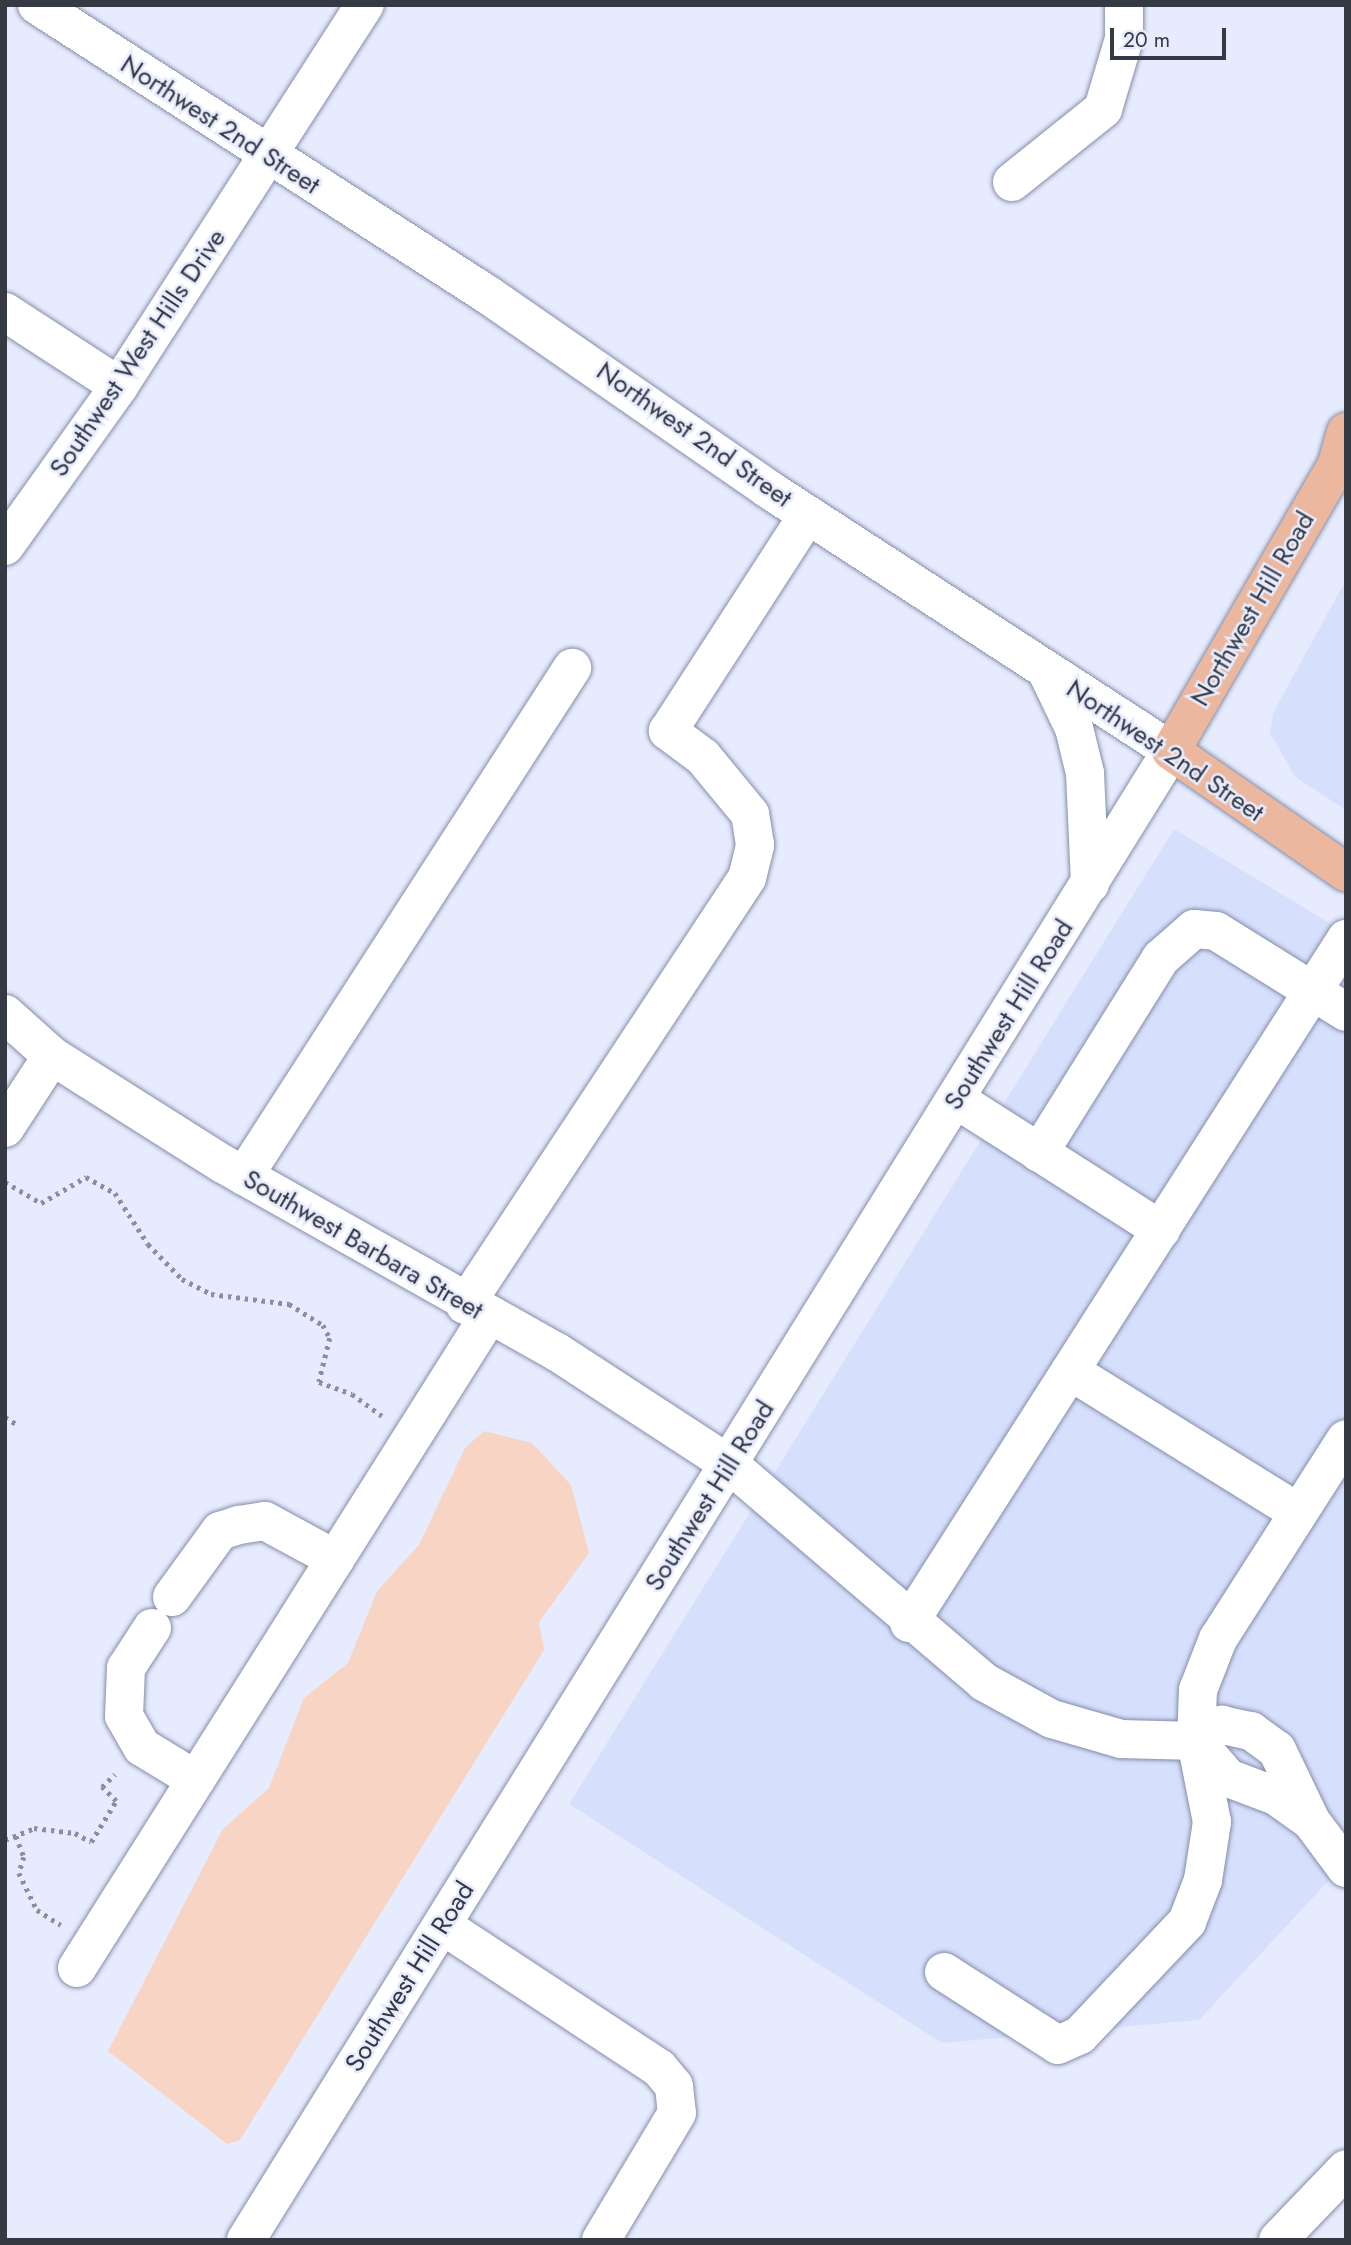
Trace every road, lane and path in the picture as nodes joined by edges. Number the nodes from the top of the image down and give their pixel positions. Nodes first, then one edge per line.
1 (37, 5) edge
2 (365, 5) edge
3 (1124, 5) edge
4 (268, 157) junction
5 (1012, 182) dead end
6 (5, 312) edge
7 (119, 386) junction
8 (1343, 452) edge
9 (808, 515) junction
10 (5, 546) edge
11 (572, 668) dead end
12 (1046, 670) junction
13 (1171, 751) junction
14 (1346, 872) edge
15 (1090, 884) junction
16 (1346, 939) edge
17 (1313, 992) junction
18 (1346, 1012) edge
19 (5, 1014) edge
20 (51, 1056) junction
21 (957, 1100) junction
22 (5, 1128) edge
23 (1039, 1153) junction
24 (244, 1176) junction
25 (5, 1182) edge
26 (1161, 1230) junction
27 (477, 1311) junction
28 (1070, 1371) junction
29 (5, 1418) edge
30 (16, 1424) dead end
31 (414, 1435) junction
32 (1346, 1438) edge
33 (729, 1464) junction
34 (1298, 1513) junction
35 (335, 1559) junction
36 (909, 1623) junction
37 (1196, 1741) junction
38 (142, 1746) junction
39 (196, 1780) junction
40 (16, 1836) junction
41 (5, 1840) edge
42 (1339, 1860) edge
43 (442, 1925) junction
44 (85, 1956) joint
45 (944, 1972) dead end
46 (1346, 2169) edge
47 (246, 2240) edge
48 (601, 2240) edge
49 (1278, 2240) edge

1 - 4 street, Northwest 2nd Street
2 - 4 street, Southwest West Hills Drive
3 - 5 street
4 - 7 street, Southwest West Hills Drive
4 - 9 street, Northwest 2nd Street
6 - 7 street
7 - 10 street, Southwest West Hills Drive
8 - 13 main road, Northwest Hill Road
9 - 12 street, Northwest 2nd Street
9 - 27 street
11 - 24 street
12 - 13 street, Northwest 2nd Street
12 - 15 street
13 - 14 main road, Northwest 2nd Street
13 - 15 street, Southwest Hill Road
15 - 21 street, Southwest Hill Road
16 - 17 street
17 - 18 street
17 - 23 street
17 - 26 street
19 - 20 street, Southwest Barbara Street
20 - 22 street
20 - 24 street, Southwest Barbara Street
21 - 23 street
21 - 33 street, Southwest Hill Road
23 - 26 street
24 - 27 street, Southwest Barbara Street
25 - 31 path
26 - 28 street
27 - 31 street
27 - 33 street, Southwest Barbara Street
28 - 34 street
28 - 36 street
29 - 30 path
31 - 35 street
32 - 34 street
33 - 36 street, Southwest Barbara Street
33 - 43 street, Southwest Hill Road
34 - 37 street
35 - 38 street
35 - 39 street
36 - 37 street, Southwest Barbara Street
37 - 42 street
37 - 45 street
38 - 39 street
38 - 40 path
39 - 44 street
40 - 41 path
40 - 44 path
43 - 47 street, Southwest Hill Road
43 - 48 street
46 - 49 street

